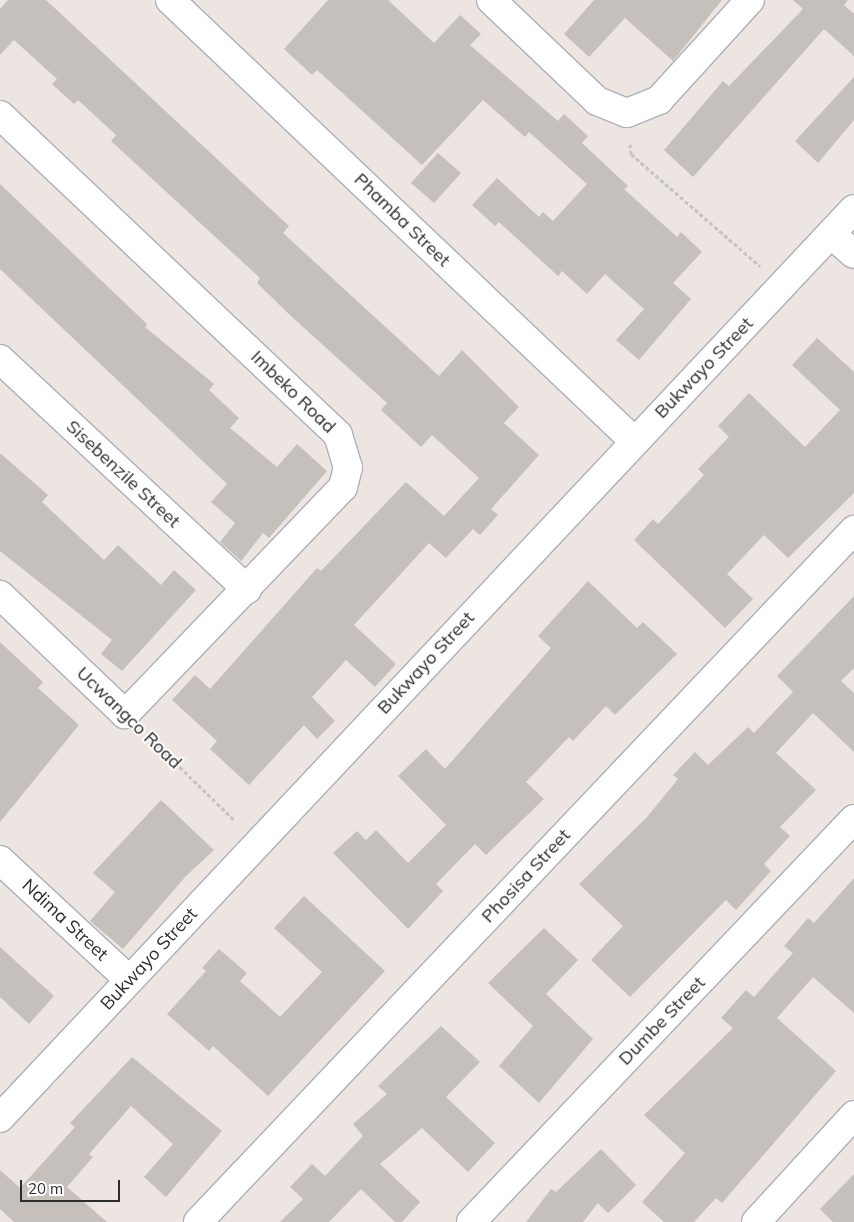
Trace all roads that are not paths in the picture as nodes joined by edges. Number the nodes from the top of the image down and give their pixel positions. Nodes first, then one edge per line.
1 (170, 0) edge
2 (491, 0) edge
3 (750, 0) edge
4 (0, 115) edge
5 (854, 209) edge
6 (831, 234) junction
7 (854, 254) edge
8 (0, 360) edge
9 (634, 440) junction
10 (854, 530) edge
11 (247, 589) junction
12 (0, 595) edge
13 (125, 714) joint
14 (854, 819) edge
15 (0, 860) edge
16 (129, 980) junction
17 (0, 1118) edge
18 (853, 1119) edge
19 (198, 1222) edge
20 (471, 1222) edge
21 (756, 1222) edge

1 - 9 street, Phamba Street
2 - 3 street
4 - 11 street, Imbeko Road
5 - 6 street, Bukwayo Street
6 - 7 street
6 - 9 street, Bukwayo Street
8 - 11 street, Sisebenzile Street
9 - 16 street, Bukwayo Street
10 - 19 street, Phosisa Street
11 - 13 street, Imbeko Road
12 - 13 street, Ucwangco Road
14 - 20 street, Dumbe Street
15 - 16 street, Ndima Street
16 - 17 street, Bukwayo Street
18 - 21 street

